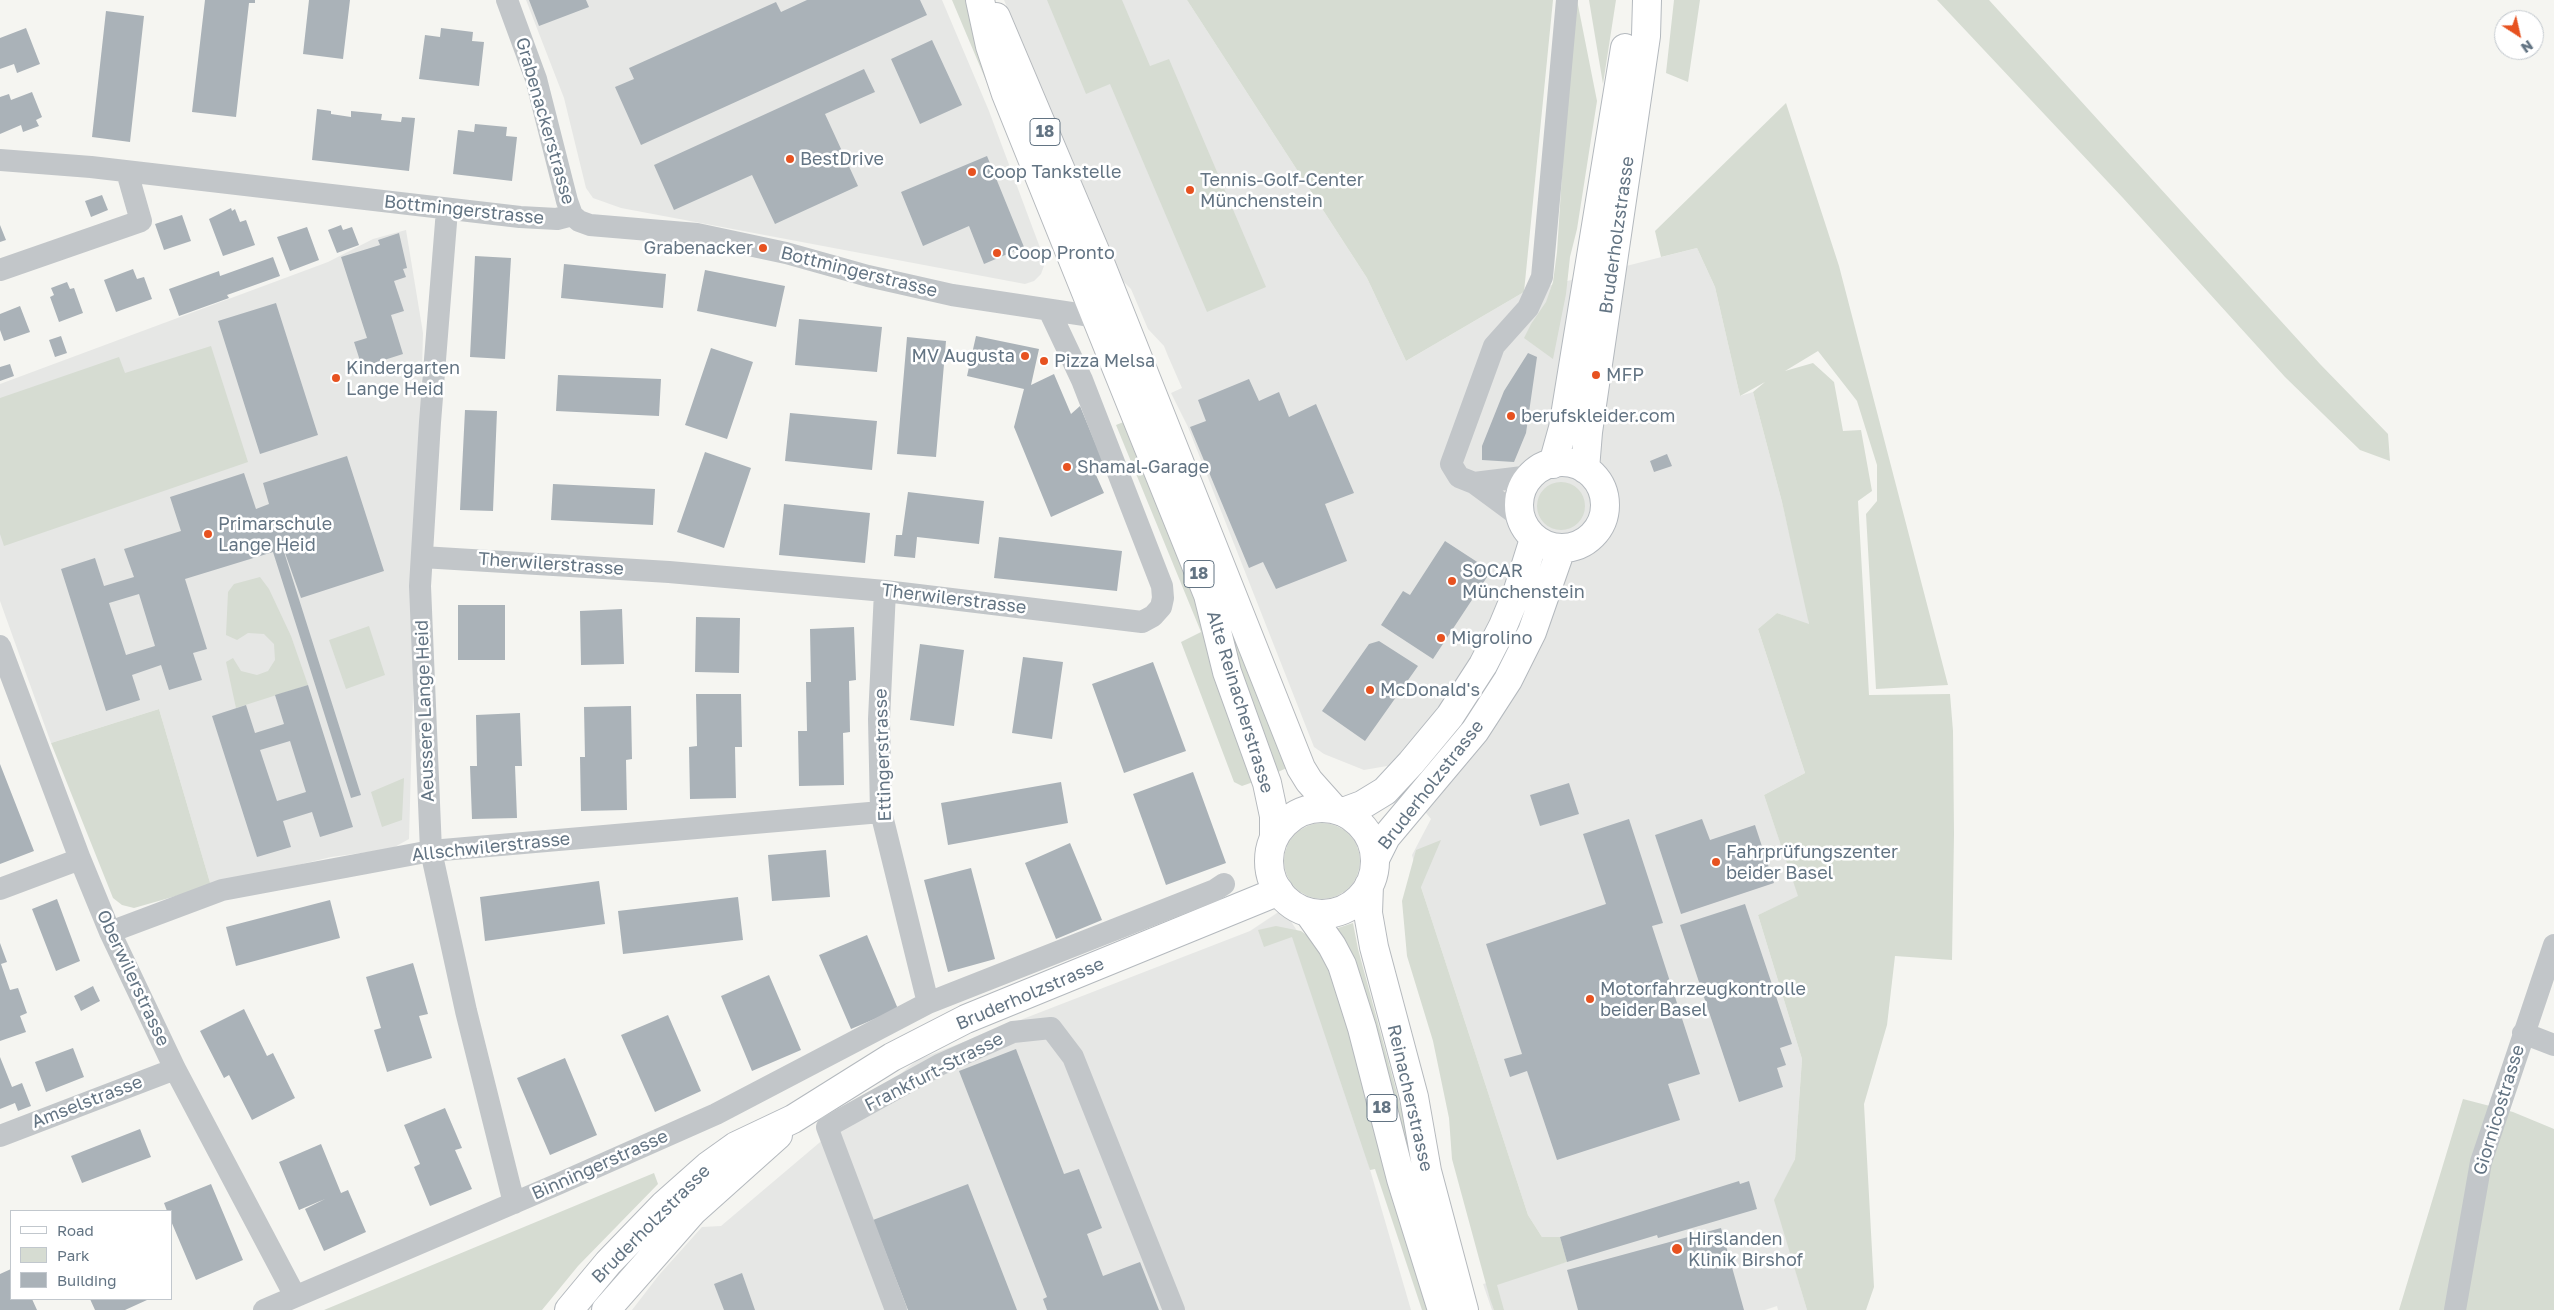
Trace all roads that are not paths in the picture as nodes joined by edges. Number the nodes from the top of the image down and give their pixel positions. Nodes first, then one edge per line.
1 (507, 0) edge
2 (980, 0) edge
3 (988, 0) edge
4 (1567, 0) edge
5 (1636, 0) edge
6 (1647, 0) edge
7 (0, 160) edge
8 (127, 172) junction
9 (447, 210) junction
10 (572, 214) junction
11 (0, 270) edge
12 (1049, 310) junction
13 (1096, 318) junction
14 (1123, 320) junction
15 (1585, 469) junction
16 (1542, 470) junction
17 (1474, 482) junction
18 (1527, 528) junction
19 (1561, 548) junction
20 (422, 557) junction
21 (885, 591) junction
22 (0, 646) edge
23 (1338, 811) junction
24 (881, 812) junction
25 (1274, 837) junction
26 (431, 851) junction
27 (80, 859) junction
28 (1372, 872) junction
29 (1224, 884) dead end
30 (0, 889) edge
31 (1279, 891) junction
32 (1308, 912) junction
33 (110, 932) junction
34 (2554, 945) edge
35 (928, 1003) junction
36 (2522, 1033) junction
37 (2554, 1045) edge
38 (175, 1069) junction
39 (793, 1119) junction
40 (0, 1136) edge
41 (514, 1202) junction
42 (295, 1296) junction
43 (264, 1310) edge
44 (569, 1310) edge
45 (606, 1310) edge
46 (896, 1310) edge
47 (1174, 1310) edge
48 (1442, 1310) edge
49 (1464, 1310) edge
50 (2456, 1310) edge

1 - 10 street, Grabenackerstrasse
2 - 13 main road, Alte Reinacherstrasse / 18
3 - 14 main road, Alte Reinacherstrasse / 18
4 - 17 street
5 - 16 main road, Bruderholzstrasse
6 - 15 main road, Bruderholzstrasse
7 - 8 street, Bottmingerstrasse
8 - 9 street, Bottmingerstrasse
8 - 11 street
9 - 10 street, Bottmingerstrasse
9 - 20 street, Aeussere Lange Heid
10 - 12 street, Bottmingerstrasse
12 - 13 street, Bottmingerstrasse
12 - 21 street, Therwilerstrasse
13 - 14 street
13 - 25 main road, Alte Reinacherstrasse / 18
14 - 23 main road, Alte Reinacherstrasse / 18
15 - 16 main road
15 - 19 main road
16 - 17 street
16 - 18 main road
17 - 18 street
18 - 19 main road
18 - 23 main road, Bruderholzstrasse
19 - 28 main road, Bruderholzstrasse
20 - 21 street, Therwilerstrasse
20 - 26 street, Aeussere Lange Heid
21 - 24 street, Ettingerstrasse
22 - 27 street, Oberwilerstrasse
23 - 25 main road
23 - 28 main road
24 - 26 street, Allschwilerstrasse
24 - 35 street, Ettingerstrasse
25 - 31 main road
26 - 33 street, Allschwilerstrasse
26 - 41 street, Aeussere Lange Heid
27 - 30 street
27 - 33 street, Oberwilerstrasse
28 - 32 main road
28 - 49 main road, Reinacherstrasse / 18
29 - 35 street, Binningerstrasse
31 - 32 main road
31 - 39 main road, Bruderholzstrasse
32 - 48 main road, Reinacherstrasse / 18
33 - 38 street, Oberwilerstrasse
34 - 36 street, Giornicostrasse
35 - 41 street, Binningerstrasse
36 - 37 street
36 - 50 street, Giornicostrasse
38 - 40 street, Amselstrasse
38 - 42 street, Oberwilerstrasse
39 - 44 main road, Bruderholzstrasse
39 - 45 main road, Bruderholzstrasse
41 - 42 street, Binningerstrasse
42 - 43 street, Binningerstrasse
46 - 47 street, Frankfurt-Strasse

